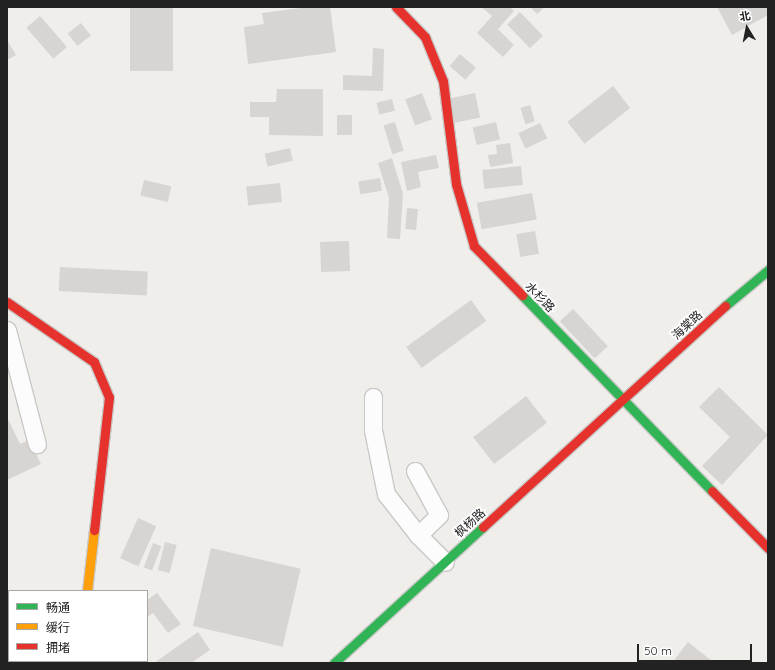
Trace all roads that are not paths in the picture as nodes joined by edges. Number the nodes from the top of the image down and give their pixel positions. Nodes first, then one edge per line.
1 (396, 7) edge
2 (768, 270) edge
3 (7, 302) edge
4 (7, 330) edge
5 (373, 397) dead end
6 (623, 400) junction
7 (37, 444) dead end
8 (415, 471) dead end
9 (418, 534) junction
10 (768, 548) edge
11 (445, 562) junction
12 (87, 590) edge
13 (334, 663) edge

1 - 6 street, 水杉路
2 - 6 street, 海棠路
3 - 12 street
4 - 7 street
5 - 9 street
6 - 10 street, 水杉路
6 - 11 street, 枫杨路
8 - 9 street
9 - 11 street
11 - 13 street, 枫杨路

